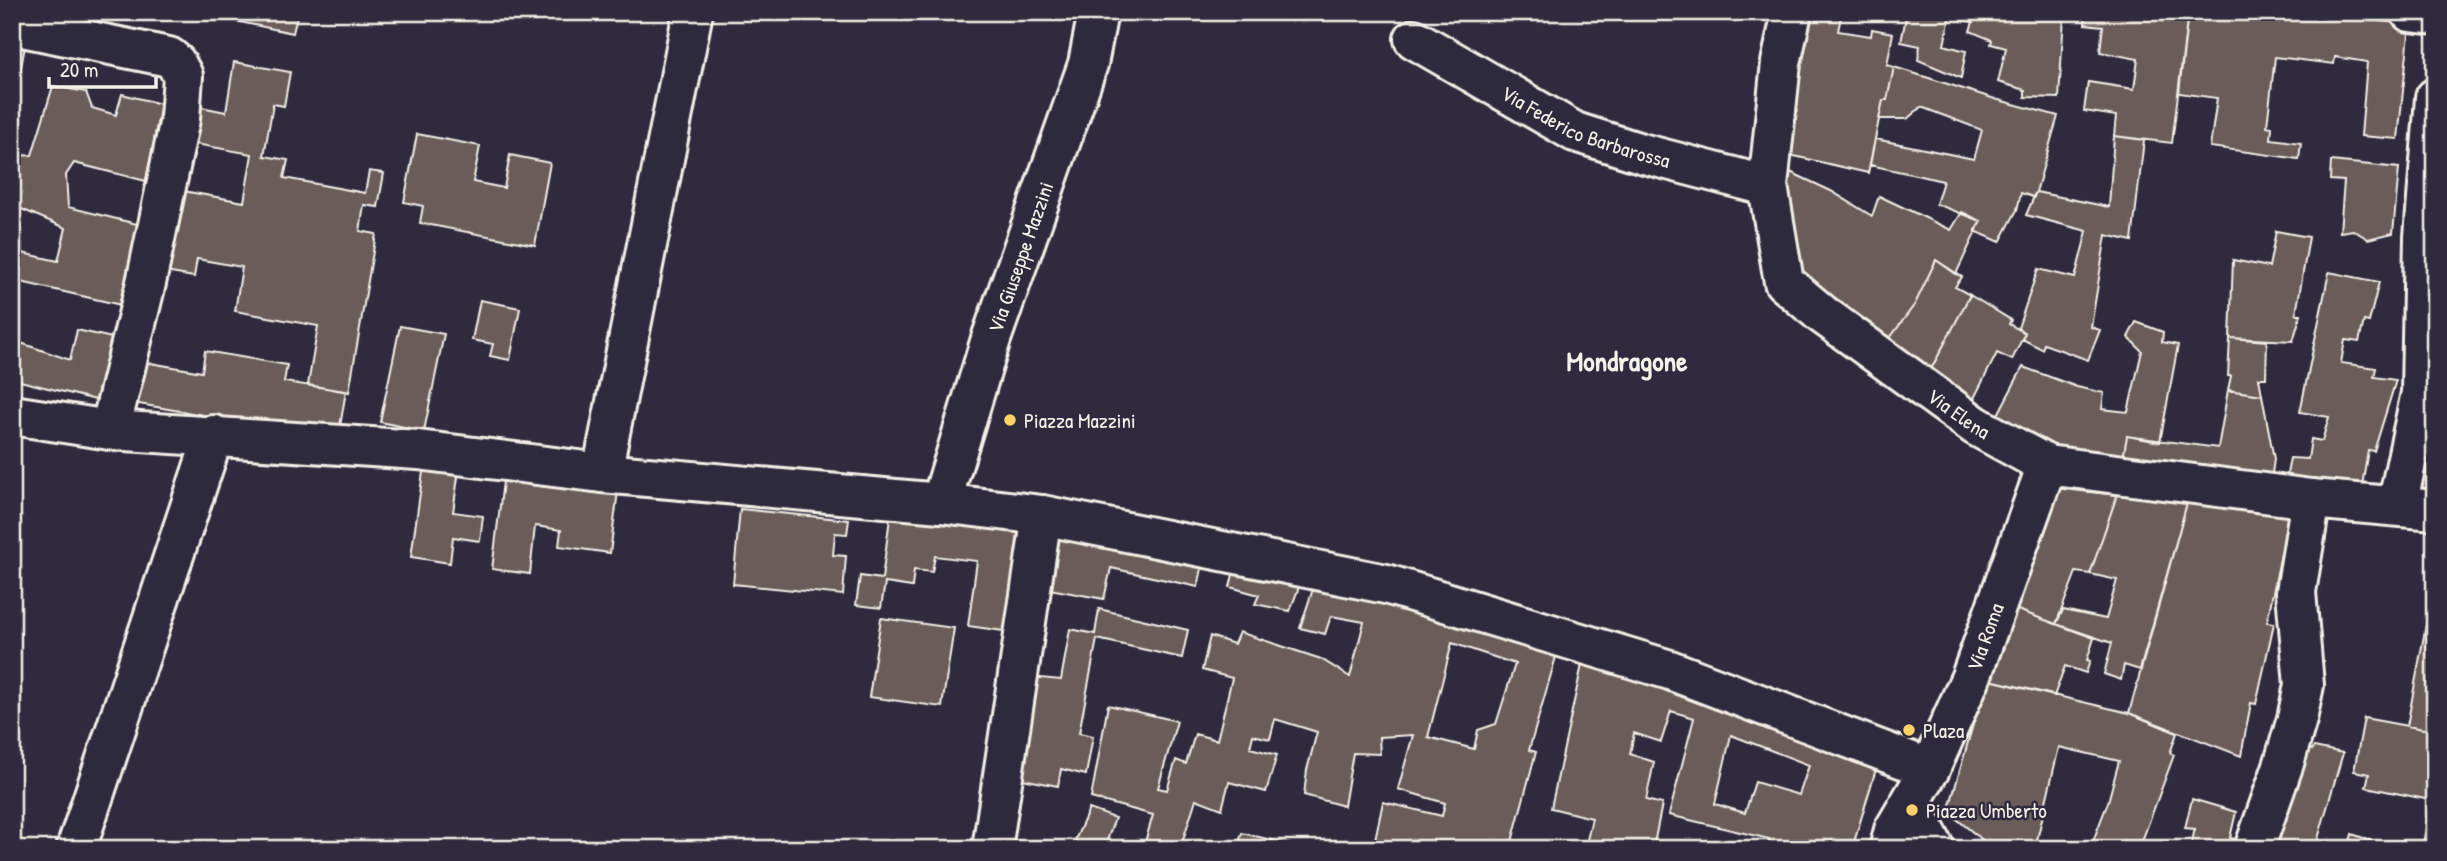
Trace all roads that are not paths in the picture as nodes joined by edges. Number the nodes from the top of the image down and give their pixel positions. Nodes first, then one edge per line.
1 (693, 12) edge
2 (1098, 12) edge
3 (1792, 12) edge
4 (2410, 12) edge
5 (2435, 15) edge
6 (12, 25) edge
7 (1414, 39) dead end
8 (2435, 98) edge
9 (1768, 186) junction
10 (12, 415) edge
11 (110, 430) junction
12 (214, 436) junction
13 (2048, 465) junction
14 (603, 473) junction
15 (2311, 499) junction
16 (941, 503) junction
17 (2397, 506) junction
18 (2435, 510) edge
19 (1042, 515) junction
20 (1930, 769) junction
21 (1911, 804) junction
22 (76, 849) edge
23 (992, 849) edge
24 (1889, 849) edge
25 (1935, 849) edge
26 (2254, 849) edge

1 - 14 street
2 - 16 street, Via Giuseppe Mazzini
3 - 9 street, Via Elena
4 - 5 street
6 - 11 street
7 - 9 street, Via Federico Barbarossa
8 - 17 street
9 - 13 street, Via Elena
10 - 11 street
11 - 12 street
12 - 14 street
12 - 22 street
13 - 15 street, Via Elena
13 - 20 street, Via Roma
14 - 16 street
15 - 17 street, Via Elena
15 - 26 street
16 - 19 street
17 - 18 street, Via Elena
19 - 20 street
19 - 23 street
20 - 21 street, Via Roma
21 - 24 street, Via Roma
21 - 25 street

